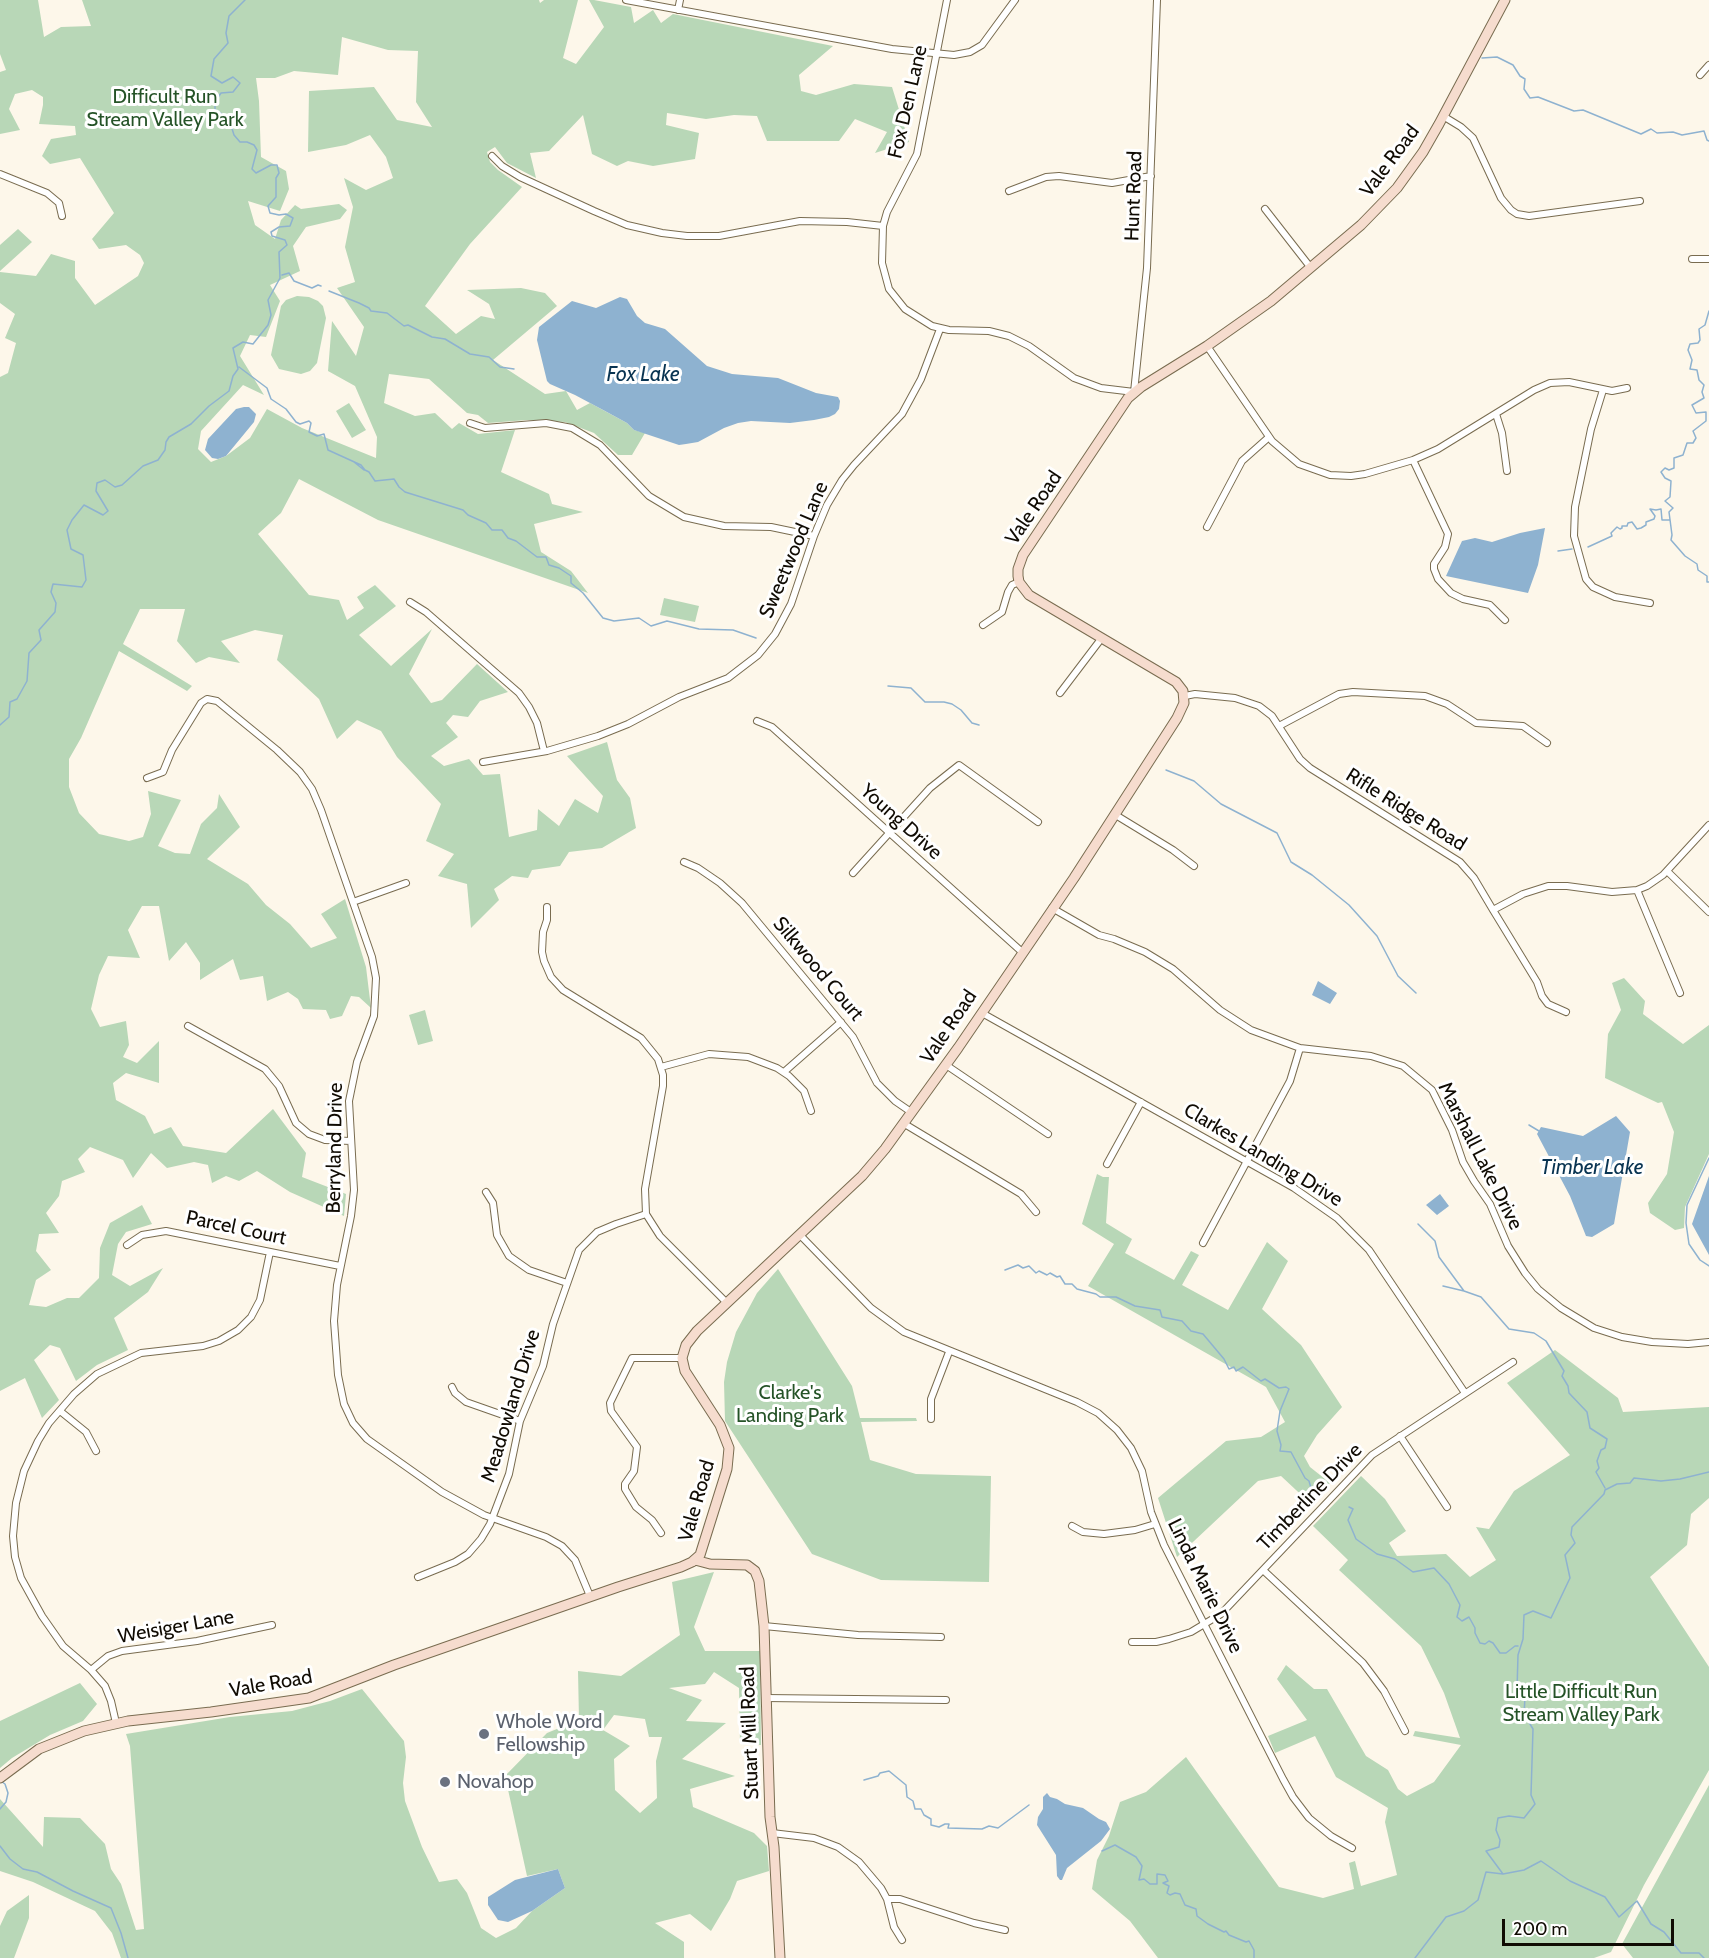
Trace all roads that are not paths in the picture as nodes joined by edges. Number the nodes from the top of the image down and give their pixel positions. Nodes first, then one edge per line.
1 (626, 0) edge
2 (680, 0) edge
3 (947, 0) edge
4 (1014, 0) edge
5 (1157, 0) edge
6 (1505, 0) edge
7 (678, 10) junction
8 (937, 54) junction
9 (1709, 65) edge
10 (1700, 75) dead end
11 (1443, 116) junction
12 (492, 156) dead end
13 (0, 174) edge
14 (1151, 176) junction
15 (1009, 191) dead end
16 (1640, 201) dead end
17 (1265, 209) dead end
18 (62, 216) dead end
19 (883, 226) junction
20 (1692, 259) dead end
21 (1709, 259) edge
22 (1311, 268) junction
23 (940, 329) junction
24 (1207, 346) junction
25 (1627, 388) dead end
26 (1603, 390) junction
27 (1134, 392) junction
28 (1496, 414) junction
29 (470, 423) dead end
30 (1269, 437) junction
31 (1413, 460) junction
32 (1507, 471) dead end
33 (1207, 526) dead end
34 (814, 536) junction
35 (1019, 582) junction
36 (410, 602) dead end
37 (1650, 603) dead end
38 (1505, 620) dead end
39 (982, 625) dead end
40 (1101, 639) junction
41 (1060, 693) dead end
42 (1185, 696) junction
43 (757, 721) dead end
44 (1279, 726) junction
45 (1547, 742) dead end
46 (544, 752) junction
47 (483, 762) dead end
48 (147, 778) dead end
49 (1114, 814) junction
50 (1038, 822) dead end
51 (1709, 825) edge
52 (890, 834) junction
53 (684, 862) dead end
54 (1194, 866) dead end
55 (1667, 871) junction
56 (853, 873) dead end
57 (406, 884) dead end
58 (1636, 890) junction
59 (353, 902) junction
60 (547, 907) dead end
61 (1052, 908) junction
62 (1493, 910) junction
63 (1709, 912) edge
64 (1022, 952) junction
65 (1680, 993) dead end
66 (1566, 1012) dead end
67 (982, 1013) junction
68 (842, 1022) junction
69 (188, 1026) dead end
70 (1300, 1048) junction
71 (946, 1065) junction
72 (661, 1067) junction
73 (784, 1072) junction
74 (1141, 1102) junction
75 (811, 1111) dead end
76 (911, 1112) junction
77 (903, 1123) junction
78 (1048, 1134) dead end
79 (351, 1141) junction
80 (1247, 1161) junction
81 (1107, 1164) dead end
82 (486, 1192) dead end
83 (1036, 1212) dead end
84 (646, 1214) junction
85 (800, 1235) junction
86 (1203, 1243) dead end
87 (127, 1245) dead end
88 (270, 1252) junction
89 (340, 1266) junction
90 (567, 1283) junction
91 (727, 1303) junction
92 (1709, 1342) edge
93 (949, 1352) junction
94 (682, 1358) junction
95 (1513, 1362) dead end
96 (452, 1387) dead end
97 (1465, 1393) junction
98 (60, 1411) junction
99 (931, 1419) dead end
100 (520, 1421) junction
101 (1400, 1436) junction
102 (96, 1451) dead end
103 (1447, 1507) dead end
104 (492, 1519) junction
105 (1155, 1524) junction
106 (1072, 1526) dead end
107 (661, 1533) dead end
108 (695, 1560) junction
109 (1263, 1570) junction
110 (418, 1577) dead end
111 (590, 1596) junction
112 (1205, 1624) junction
113 (272, 1625) dead end
114 (764, 1626) junction
115 (941, 1637) dead end
116 (1132, 1642) dead end
117 (91, 1670) junction
118 (765, 1698) junction
119 (946, 1700) dead end
120 (116, 1723) junction
121 (1405, 1731) dead end
122 (2, 1776) edge
123 (772, 1833) junction
124 (1352, 1848) dead end
125 (886, 1899) junction
126 (1005, 1930) dead end
127 (902, 1940) dead end
128 (780, 1958) edge

1 - 7 street
2 - 7 street
3 - 8 street, Fox Den Lane
4 - 8 street
5 - 14 street, Hunt Road
6 - 11 main road, Vale Road
7 - 8 street
8 - 19 street, Fox Den Lane
9 - 10 street
11 - 16 street
11 - 22 main road, Vale Road
12 - 19 street
13 - 18 street
14 - 15 street
14 - 27 street, Hunt Road
17 - 22 street
19 - 23 street, Fox Den Lane
20 - 21 street
22 - 24 main road, Vale Road
23 - 27 street, Fox Den Lane
23 - 34 street, Sweetwood Lane
24 - 27 main road, Vale Road
24 - 30 street
25 - 26 street
26 - 28 street
26 - 37 street
27 - 35 main road, Vale Road
28 - 31 street
28 - 32 street
29 - 34 street
30 - 31 street
30 - 33 street
31 - 38 street
34 - 46 street, Sweetwood Lane
35 - 39 street
35 - 40 main road
36 - 46 street
40 - 41 street
40 - 42 main road
42 - 44 street, Rifle Ridge Road
42 - 49 main road, Vale Road
43 - 52 street, Young Drive
44 - 45 street
44 - 62 street, Rifle Ridge Road
46 - 47 street, Sweetwood Lane
48 - 59 street, Berryland Drive
49 - 54 street
49 - 61 main road, Vale Road
50 - 52 street
51 - 55 street
52 - 56 street
52 - 64 street, Young Drive
53 - 68 street, Silkwood Court
55 - 58 street
55 - 63 street
57 - 59 street
58 - 62 street
58 - 65 street
59 - 79 street, Berryland Drive
60 - 72 street
61 - 64 main road, Vale Road
61 - 70 street, Marshall Lake Drive
62 - 66 street, Rifle Ridge Road
64 - 67 main road, Vale Road
67 - 71 main road, Vale Road
67 - 74 street, Clarkes Landing Drive
68 - 73 street
68 - 76 street, Silkwood Court
69 - 79 street
70 - 80 street
70 - 92 street, Marshall Lake Drive
71 - 76 main road, Vale Road
71 - 78 street
72 - 73 street
72 - 84 street
73 - 75 street
74 - 80 street, Clarkes Landing Drive
74 - 81 street
76 - 77 main road, Vale Road
77 - 83 street
77 - 85 main road, Vale Road
79 - 89 street, Berryland Drive
80 - 86 street
80 - 97 street, Clarkes Landing Drive
82 - 90 street
84 - 90 street, Meadowland Drive
84 - 91 street
85 - 91 main road, Vale Road
85 - 93 street, Linda Marie Drive
87 - 88 street, Parcel Court
88 - 89 street, Parcel Court
88 - 98 street
89 - 104 street, Berryland Drive
90 - 100 street, Meadowland Drive
91 - 94 main road, Vale Road
93 - 99 street
93 - 105 street, Linda Marie Drive
94 - 107 street
94 - 108 main road, Vale Road
95 - 97 street, Timberline Drive
96 - 100 street
97 - 101 street, Timberline Drive
98 - 102 street
98 - 117 street
100 - 104 street, Meadowland Drive
101 - 103 street
101 - 109 street, Timberline Drive
104 - 110 street, Meadowland Drive
104 - 111 street, Berryland Drive
105 - 106 street
105 - 112 street, Linda Marie Drive
108 - 111 main road, Vale Road
108 - 114 main road, Stuart Mill Road
109 - 112 street, Timberline Drive
109 - 121 street
111 - 120 main road, Vale Road
112 - 116 street, Timberline Drive
112 - 124 street, Linda Marie Drive
113 - 117 street, Weisiger Lane
114 - 115 street
114 - 118 main road, Stuart Mill Road
117 - 120 street
118 - 119 street
118 - 123 main road, Stuart Mill Road
120 - 122 main road, Vale Road
123 - 125 street
123 - 128 main road, Stuart Mill Road
125 - 126 street
125 - 127 street

